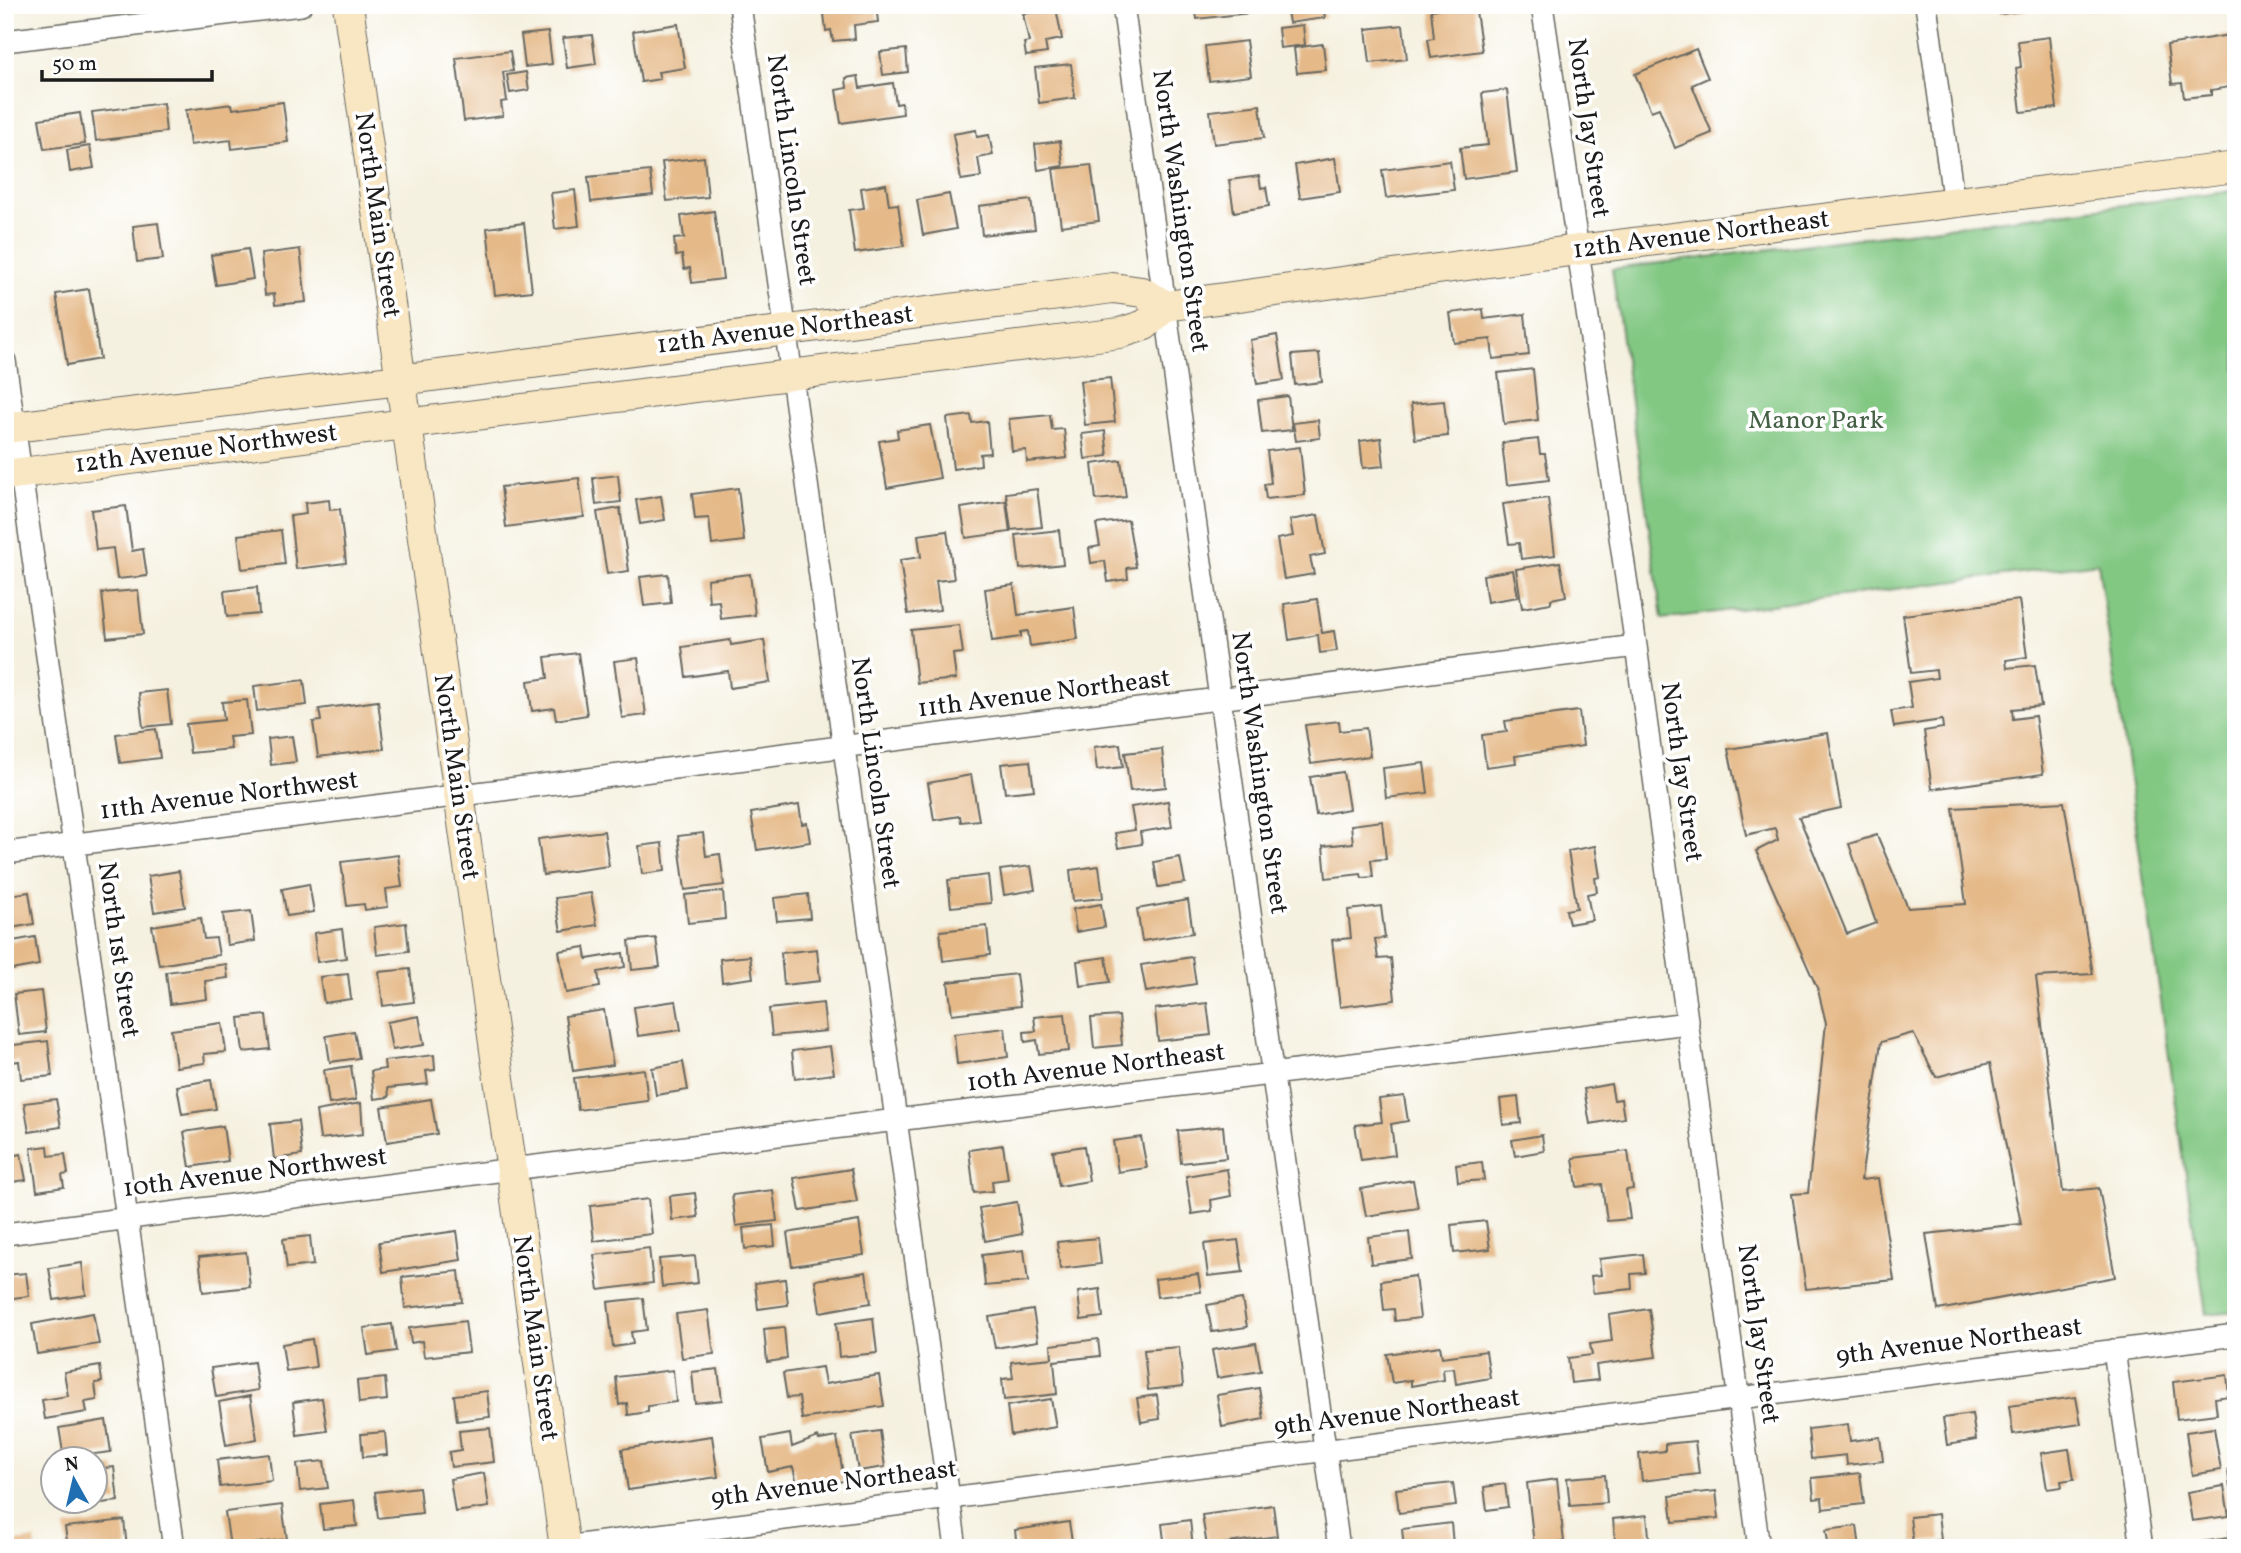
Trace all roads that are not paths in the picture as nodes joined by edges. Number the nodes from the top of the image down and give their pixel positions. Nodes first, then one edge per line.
1 (301, 5) edge
2 (348, 5) edge
3 (740, 5) edge
4 (1123, 5) edge
5 (1542, 5) edge
6 (1926, 5) edge
7 (5, 41) edge
8 (2236, 167) edge
9 (1954, 204) junction
10 (1577, 250) junction
11 (1166, 306) junction
12 (784, 330) junction
13 (5, 361) edge
14 (791, 375) junction
15 (400, 380) junction
16 (407, 424) junction
17 (10, 427) edge
18 (13, 474) edge
19 (1636, 646) junction
20 (1220, 699) junction
21 (843, 748) junction
22 (459, 795) junction
23 (75, 844) junction
24 (5, 853) edge
25 (1688, 1023) junction
26 (1272, 1075) junction
27 (896, 1120) junction
28 (511, 1170) junction
29 (127, 1217) junction
30 (5, 1234) edge
31 (2236, 1335) edge
32 (2114, 1350) junction
33 (1739, 1398) junction
34 (1325, 1450) junction
35 (949, 1497) junction
36 (562, 1547) edge
37 (174, 1548) edge
38 (956, 1548) edge
39 (1339, 1548) edge
40 (1759, 1548) edge
41 (2142, 1548) edge

1 - 7 street
2 - 15 street, North Main Street
3 - 12 street, North Lincoln Street
4 - 11 street, North Washington Street
5 - 10 street, North Jay Street
6 - 9 street
8 - 9 street, 12th Avenue Northeast
9 - 10 street, 12th Avenue Northeast
10 - 11 street, 12th Avenue Northeast
10 - 19 street, North Jay Street
11 - 12 street, 12th Avenue Northeast
11 - 14 street, 12th Avenue Northeast
11 - 20 street, North Washington Street
12 - 14 street, North Lincoln Street
12 - 15 street, 12th Avenue Northeast
13 - 17 street, North 1st Street
14 - 16 street, 12th Avenue Northeast
14 - 21 street, North Lincoln Street
15 - 16 street, North Main Street
15 - 17 street, 12th Avenue Northwest
16 - 18 street, 12th Avenue Northwest
16 - 22 street, North Main Street
17 - 18 street, North 1st Street
18 - 23 street, North 1st Street
19 - 20 street, 11th Avenue Northeast
19 - 25 street, North Jay Street
20 - 21 street, 11th Avenue Northeast
20 - 26 street, North Washington Street
21 - 22 street, 11th Avenue Northeast
21 - 27 street, North Lincoln Street
22 - 23 street, 11th Avenue Northwest
22 - 28 street, North Main Street
23 - 24 street, 11th Avenue Northwest
23 - 29 street, North 1st Street
25 - 26 street, 10th Avenue Northeast
25 - 33 street, North Jay Street
26 - 27 street, 10th Avenue Northeast
26 - 34 street, North Washington Street
27 - 28 street, 10th Avenue Northeast
27 - 35 street, North Lincoln Street
28 - 29 street, 10th Avenue Northwest
28 - 36 street, North Main Street
29 - 30 street, 10th Avenue Northwest
29 - 37 street, North 1st Street
31 - 32 street, 9th Avenue Northeast
32 - 33 street, 9th Avenue Northeast
32 - 41 street
33 - 34 street, 9th Avenue Northeast
33 - 40 street, North Jay Street
34 - 35 street, 9th Avenue Northeast
34 - 39 street, North Washington Street
35 - 36 street, 9th Avenue Northeast
35 - 38 street, North Lincoln Street

